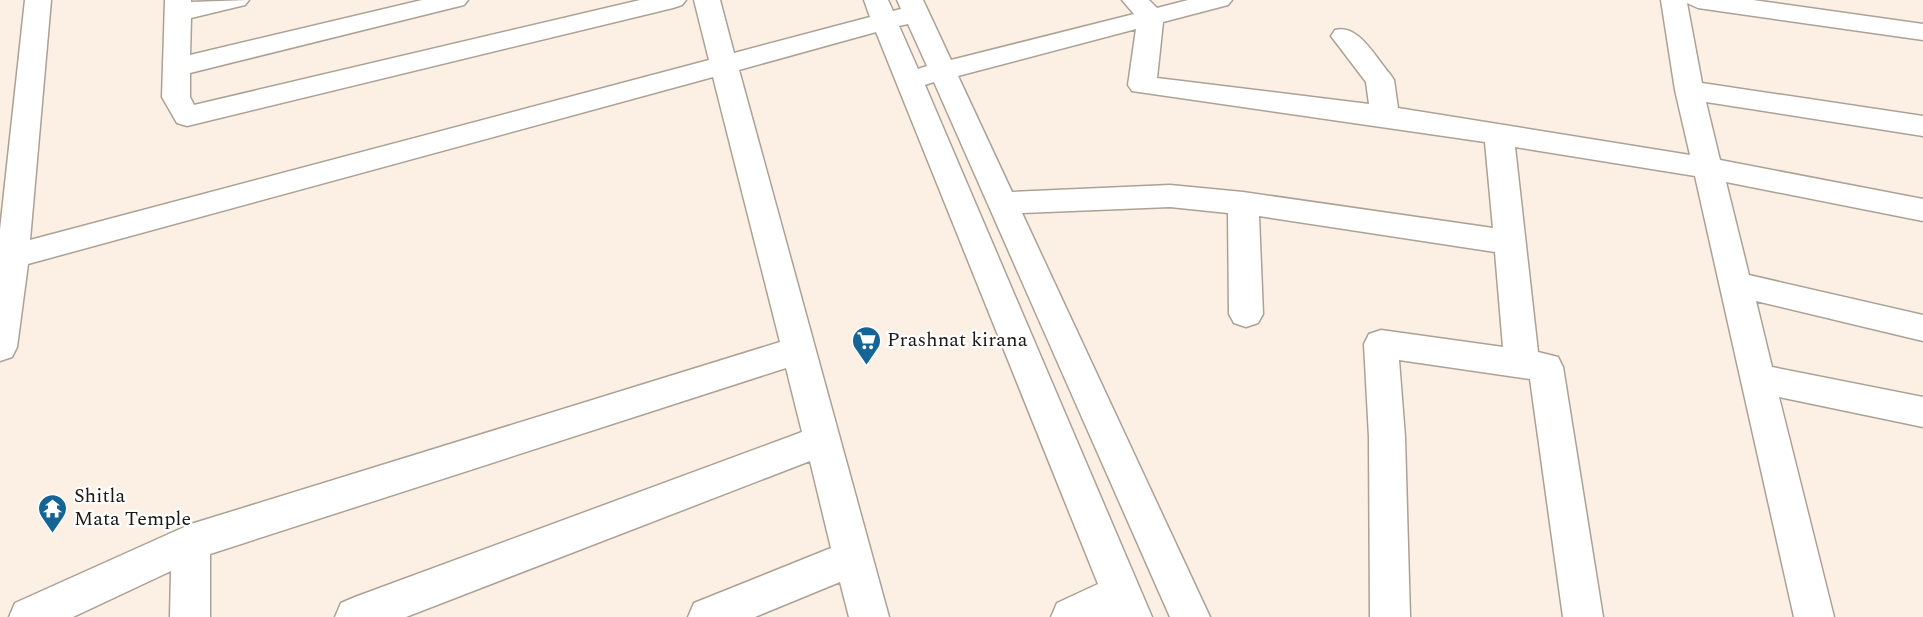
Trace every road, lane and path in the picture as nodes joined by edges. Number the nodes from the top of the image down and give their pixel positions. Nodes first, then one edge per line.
1 (38, 0) edge
2 (236, 0) edge
3 (455, 0) edge
4 (673, 0) edge
5 (707, 0) edge
6 (1219, 0) edge
7 (1674, 0) edge
8 (1698, 0) edge
9 (178, 7) edge
10 (914, 7) edge
11 (1143, 9) edge
12 (880, 10) edge
13 (1923, 32) edge
14 (1344, 36) dead end
15 (177, 67) junction
16 (726, 67) junction
17 (942, 71) junction
18 (909, 79) junction
19 (1689, 90) junction
20 (1385, 116) junction
21 (13, 118) edge
22 (1923, 126) edge
23 (1499, 135) junction
24 (1708, 168) junction
25 (1005, 203) junction
26 (1243, 203) junction
27 (1923, 210) edge
28 (1510, 242) junction
29 (6, 258) edge
30 (1735, 284) junction
31 (1246, 314) dead end
32 (1923, 327) edge
33 (0, 347) edge
34 (800, 350) junction
35 (1522, 364) junction
36 (1756, 378) junction
37 (1923, 412) edge
38 (824, 440) junction
39 (190, 543) junction
40 (854, 557) junction
41 (1127, 605) edge
42 (29, 617) edge
43 (190, 617) edge
44 (355, 617) edge
45 (708, 617) edge
46 (869, 617) edge
47 (1071, 617) edge
48 (1190, 617) edge
49 (1390, 617) edge
50 (1582, 617) edge
51 (1814, 617) edge

1 - 21 street
2 - 9 street
3 - 15 street
4 - 15 street
5 - 16 street
6 - 11 street
7 - 19 street
8 - 13 street
9 - 15 street
10 - 12 street
10 - 17 street
11 - 17 street
11 - 20 street
12 - 16 street
12 - 18 street
14 - 20 street
16 - 29 street
16 - 34 street
17 - 18 street
17 - 25 street
18 - 41 street
19 - 22 street
19 - 24 street
20 - 23 street
21 - 29 street
23 - 24 street
23 - 28 street
24 - 27 street
24 - 30 street
25 - 26 street
25 - 48 street
26 - 28 street
26 - 31 street
28 - 35 street
29 - 33 street
30 - 32 street
30 - 36 street
34 - 38 street
34 - 39 street
35 - 49 street
35 - 50 street
36 - 37 street
36 - 51 street
38 - 40 street
38 - 44 street
39 - 42 street
39 - 43 street
40 - 45 street
40 - 46 street
41 - 47 street

